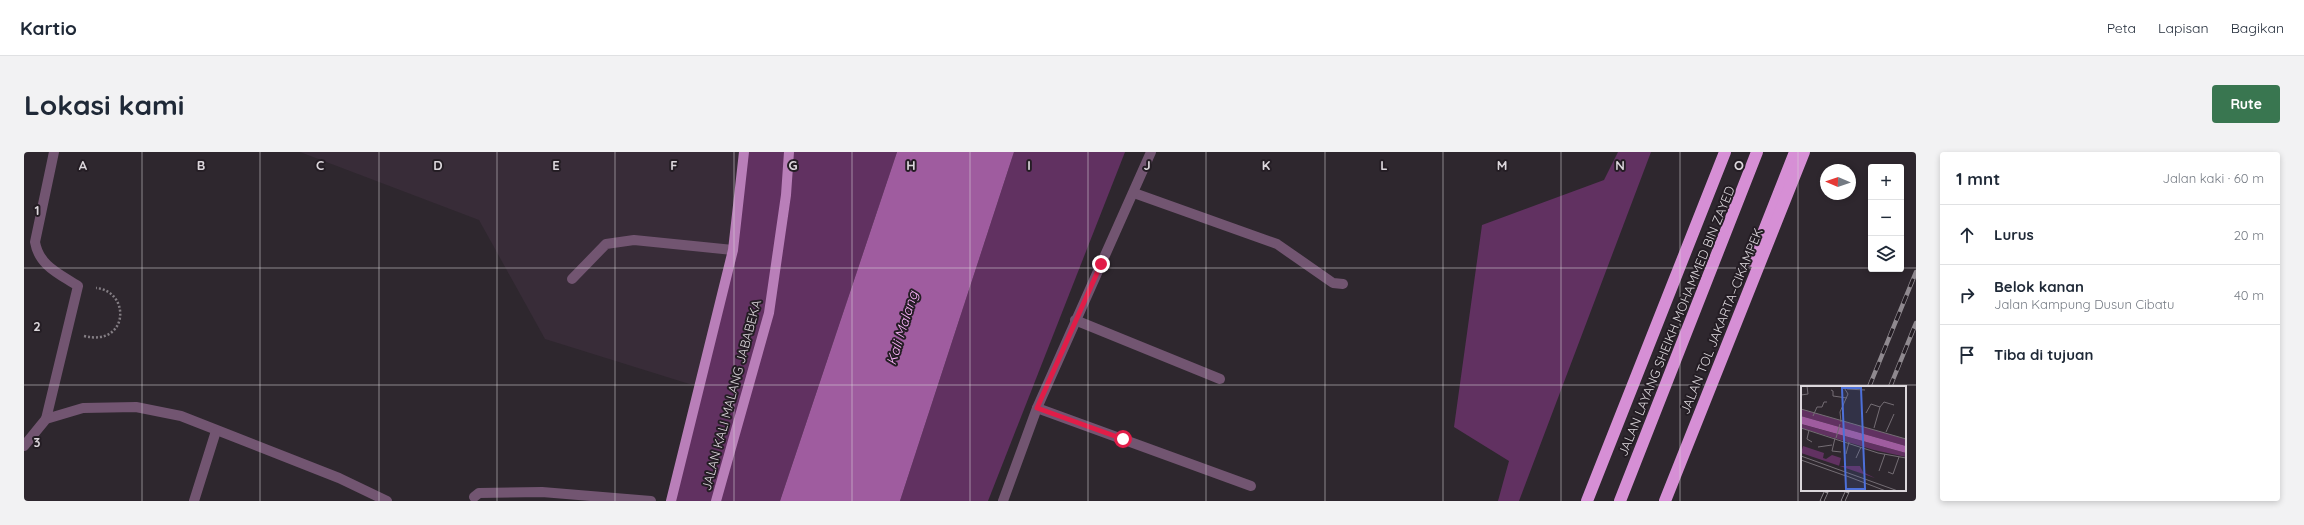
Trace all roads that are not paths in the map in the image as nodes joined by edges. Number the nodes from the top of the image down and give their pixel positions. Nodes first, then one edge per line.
1 (54, 152) edge
2 (744, 152) edge
3 (789, 152) edge
4 (1151, 152) edge
5 (1725, 152) edge
6 (1757, 152) edge
7 (1795, 152) edge
8 (1804, 152) edge
9 (1134, 193) junction
10 (733, 250) junction
11 (572, 279) dead end
12 (1343, 284) dead end
13 (1075, 320) junction
14 (1220, 379) dead end
15 (1037, 408) junction
16 (46, 419) junction
17 (216, 431) junction
18 (24, 446) edge
19 (1251, 486) dead end
20 (474, 497) dead end
21 (194, 501) edge
22 (387, 501) edge
23 (650, 501) edge
24 (670, 501) edge
25 (716, 501) edge
26 (1003, 501) edge
27 (1587, 501) edge
28 (1620, 501) edge
29 (1657, 501) edge
30 (1665, 501) edge

1 - 16 street
2 - 10 main road
3 - 25 main road, JALAN KALI MALANG JABABEKA
4 - 9 street
5 - 27 highway
6 - 28 highway, JALAN LAYANG SHEIKH MOHAMMED BIN ZAYED
7 - 29 highway
8 - 30 highway, JALAN TOL JAKARTA–CIKAMPEK
9 - 12 street
9 - 13 street
10 - 11 street
10 - 24 main road
13 - 14 street
13 - 15 street
15 - 19 street
15 - 26 street
16 - 17 street
16 - 18 street
17 - 21 street
17 - 22 street
20 - 23 street

